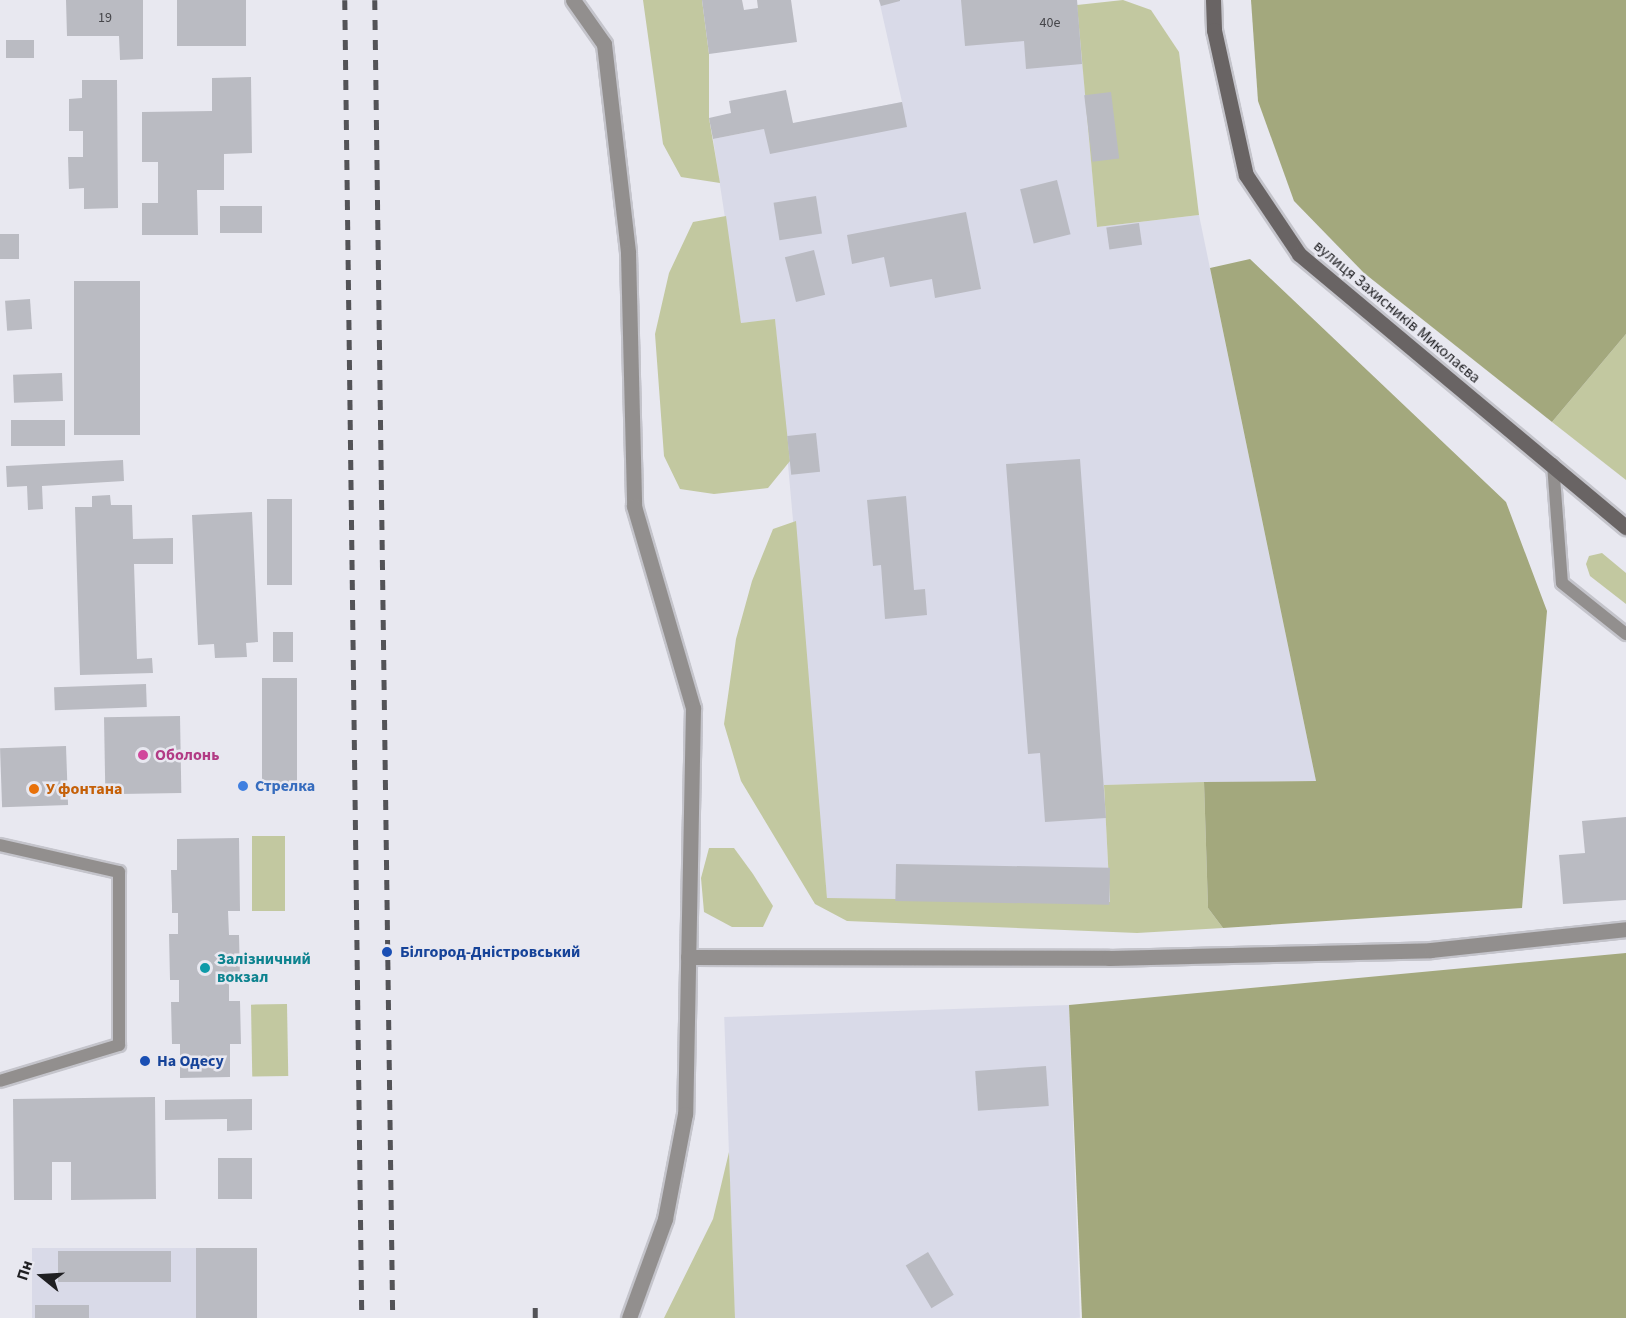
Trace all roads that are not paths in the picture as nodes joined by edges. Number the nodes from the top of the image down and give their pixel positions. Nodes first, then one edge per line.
1 (573, 0) edge
2 (1213, 0) edge
3 (1552, 464) junction
4 (1626, 527) edge
5 (1626, 634) edge
6 (0, 845) edge
7 (1626, 929) edge
8 (688, 957) junction
9 (0, 1082) edge
10 (629, 1318) edge

1 - 8 street
2 - 3 street, вулиця Захисників Миколаєва
3 - 4 street, вулиця Захисників Миколаєва
3 - 5 lane
6 - 9 lane
7 - 8 street
8 - 10 street

